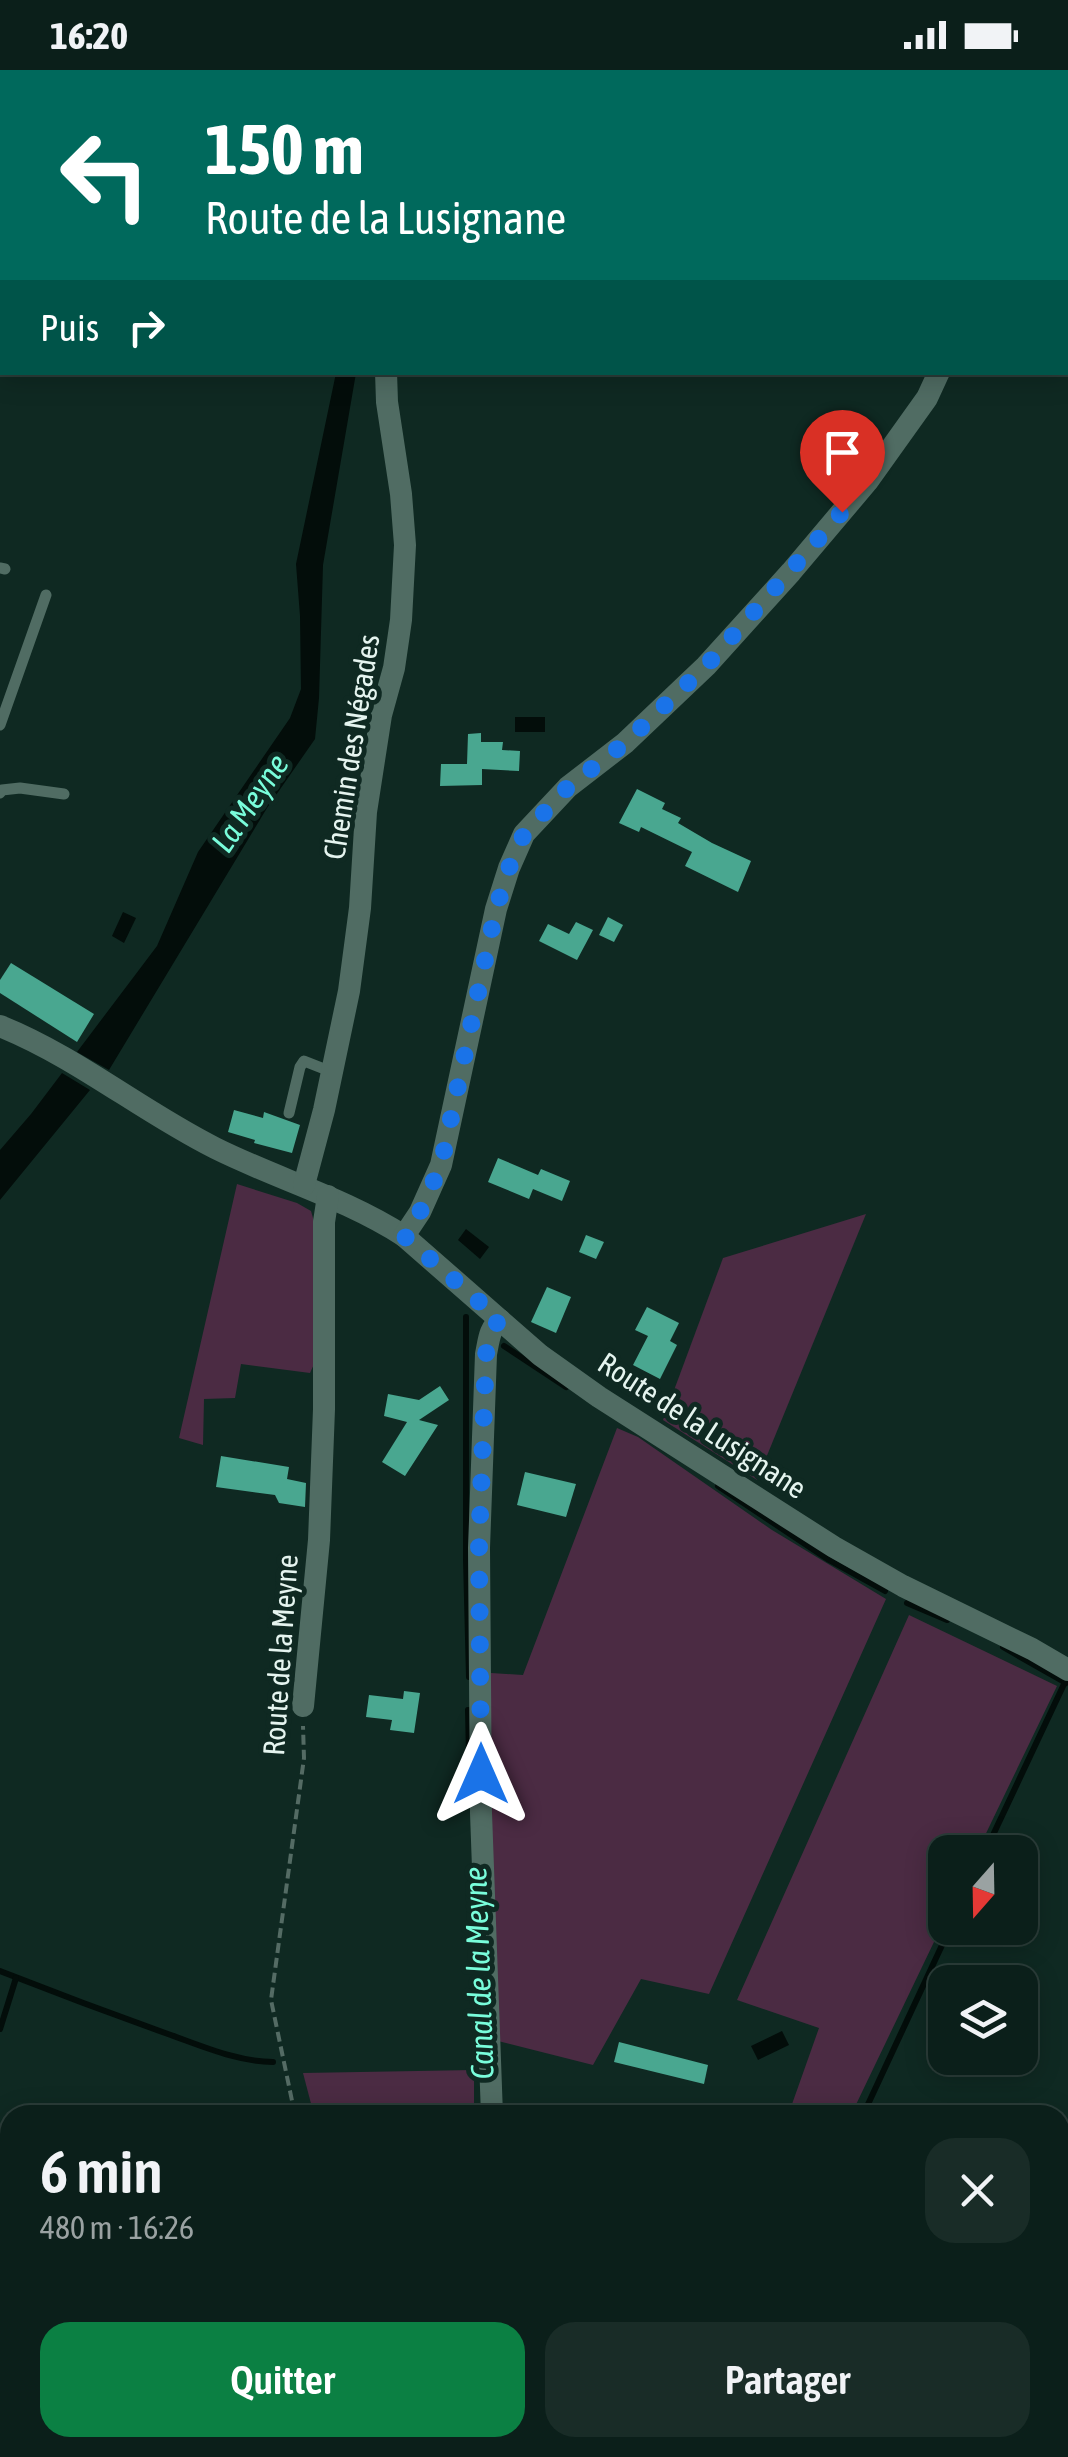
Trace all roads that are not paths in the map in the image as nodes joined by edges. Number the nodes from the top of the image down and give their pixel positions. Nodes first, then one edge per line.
1 (386, 375) edge
2 (938, 375) edge
3 (46, 595) dead end
4 (0, 725) edge
5 (0, 792) edge
6 (64, 794) dead end
7 (0, 1026) edge
8 (332, 1072) junction
9 (289, 1113) dead end
10 (304, 1185) junction
11 (328, 1196) junction
12 (404, 1236) junction
13 (500, 1320) junction
14 (1068, 1670) edge
15 (303, 1706) road end
16 (492, 2105) edge

1 - 8 street, Chemin des Négades
2 - 12 street
3 - 4 lane
5 - 6 lane
7 - 10 street, Route de la Lusignane
8 - 9 lane
8 - 10 street, Chemin des Négades
10 - 11 street, Route de la Lusignane
11 - 12 street, Route de la Lusignane
11 - 15 street, Route de la Meyne
12 - 13 street, Route de la Lusignane
13 - 14 street, Route de la Lusignane
13 - 16 street

